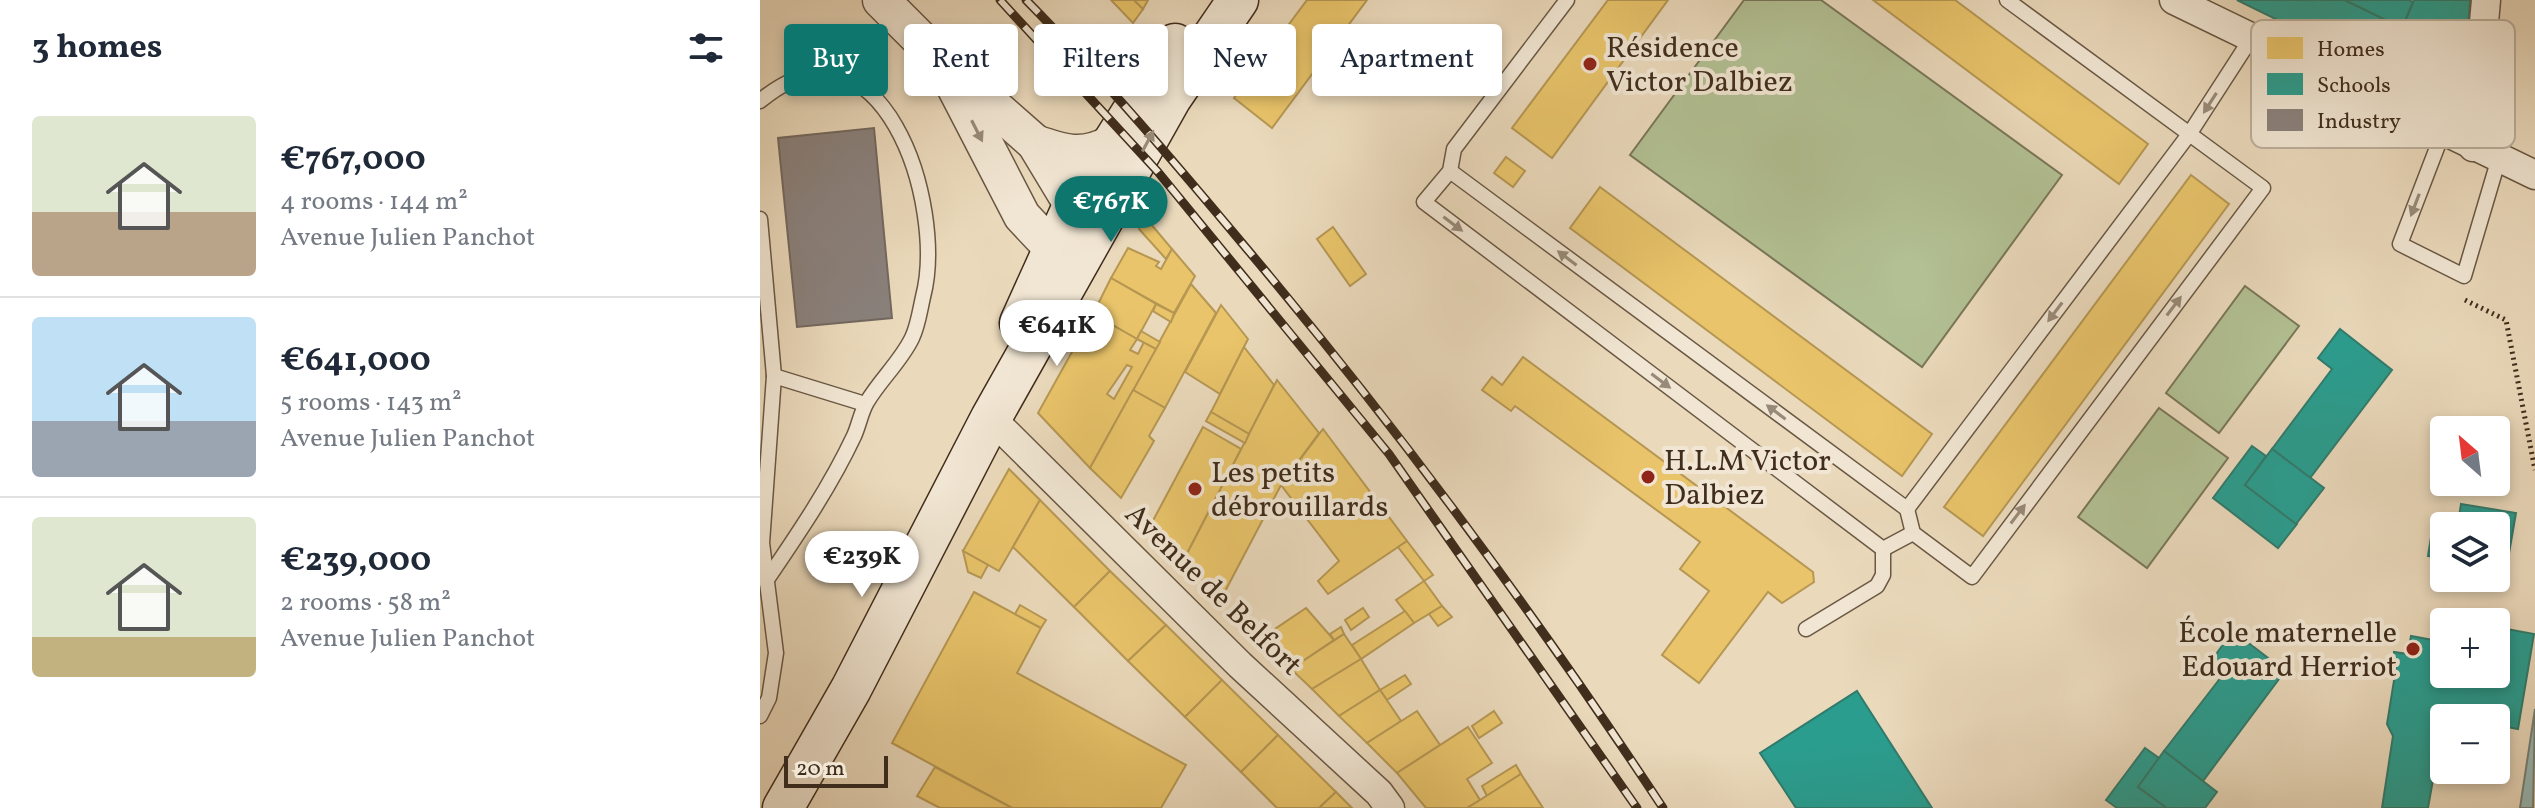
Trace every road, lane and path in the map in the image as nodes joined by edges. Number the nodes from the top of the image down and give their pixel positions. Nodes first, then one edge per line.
1 (881, 0) edge
2 (1206, 0) edge
3 (1238, 0) edge
4 (1567, 0) edge
5 (2007, 0) edge
6 (2174, 0) edge
7 (2486, 0) edge
8 (2484, 20) edge
9 (907, 24) edge
10 (2251, 37) edge
11 (2251, 39) edge
12 (960, 96) edge
13 (982, 96) edge
14 (760, 101) edge
15 (2190, 133) junction
16 (1035, 143) junction
17 (1110, 144) junction
18 (2437, 148) edge
19 (2475, 148) edge
20 (2499, 158) junction
21 (1450, 171) junction
22 (2535, 175) edge
23 (1125, 183) junction
24 (760, 219) edge
25 (1070, 244) junction
26 (2464, 276) junction
27 (774, 376) junction
28 (865, 404) junction
29 (991, 418) junction
30 (2535, 470) edge
31 (1907, 509) junction
32 (1913, 533) junction
33 (1883, 549) junction
34 (766, 581) junction
35 (1806, 629) dead end
36 (760, 716) edge
37 (783, 808) edge
38 (1390, 808) edge

1 - 9 street
2 - 17 main road
23 -> 3 main road
4 - 21 lane
5 - 15 lane
6 - 10 street
7 - 8 street
11 -> 15 lane
12 -> 25 street
13 - 16 street
14 - 28 lane
15 -> 31 lane
32 -> 15 lane
16 - 17 street
16 - 25 street
17 - 25 main road
18 -> 26 lane
19 - 20 street
20 - 22 street
20 - 26 lane
31 -> 21 lane
21 -> 33 lane
23 - 25 main road
23 - 25 street
24 - 27 lane
25 - 29 main road
26 - 30 path
27 - 28 lane
27 - 34 lane
28 - 34 lane
29 - 37 main road
29 - 38 street, Avenue de Belfort
31 - 32 lane
32 - 33 lane
33 - 35 lane
34 - 36 lane

